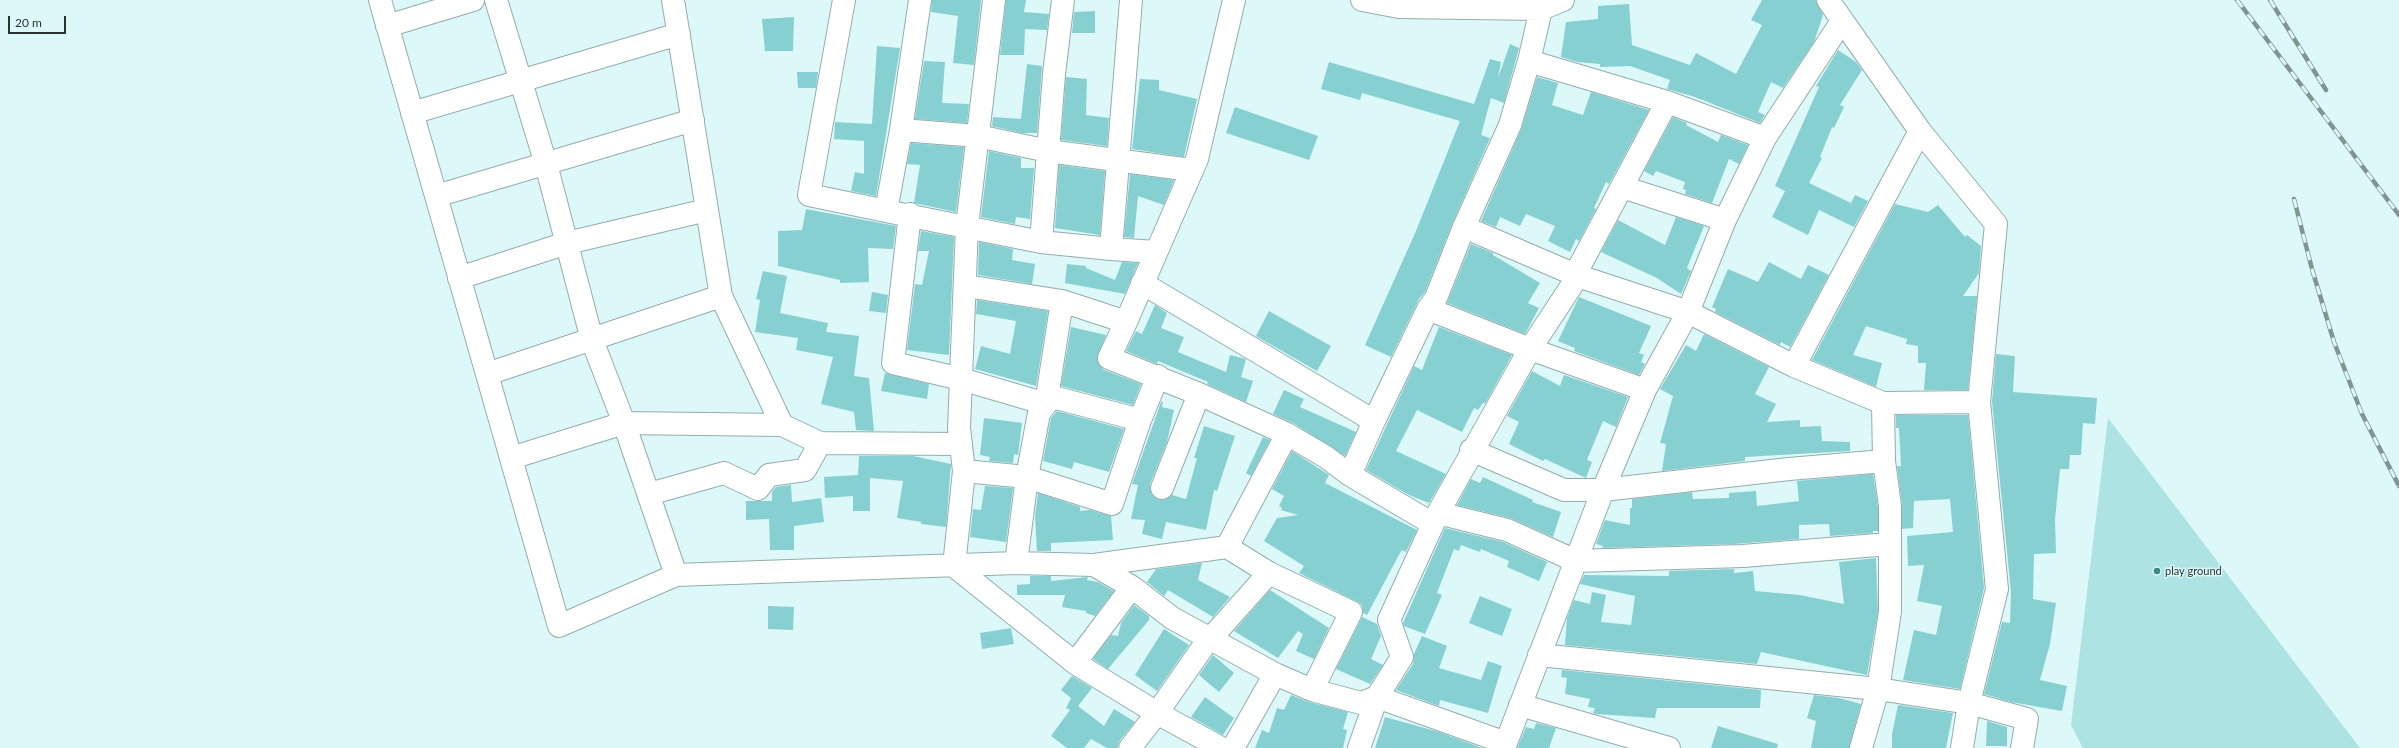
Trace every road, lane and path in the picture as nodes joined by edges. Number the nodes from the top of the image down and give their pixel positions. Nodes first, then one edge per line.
1 (380, 0) edge
2 (473, 0) edge
3 (496, 0) edge
4 (673, 0) edge
5 (844, 0) edge
6 (920, 0) edge
7 (994, 0) edge
8 (1063, 0) edge
9 (1126, 0) edge
10 (1234, 0) edge
11 (1362, 0) edge
12 (1563, 0) edge
13 (1828, 0) edge
14 (1445, 4) edge
15 (1535, 6) edge
16 (1842, 21) junction
17 (387, 26) junction
18 (679, 34) junction
19 (1529, 61) junction
20 (520, 81) junction
21 (1667, 102) junction
22 (412, 113) junction
23 (693, 120) junction
24 (901, 130) junction
25 (1920, 131) junction
26 (978, 136) junction
27 (1765, 138) junction
28 (1048, 151) junction
29 (1120, 161) junction
30 (546, 164) junction
31 (1191, 170) junction
32 (1622, 188) junction
33 (436, 196) junction
34 (707, 210) junction
35 (886, 211) junction
36 (910, 214) junction
37 (1725, 220) junction
38 (967, 226) junction
39 (1464, 227) junction
40 (1041, 242) junction
41 (567, 243) junction
42 (1111, 249) junction
43 (1156, 252) junction
44 (1578, 276) junction
45 (459, 278) junction
46 (1142, 283) junction
47 (966, 286) junction
48 (721, 296) junction
49 (1062, 301) junction
50 (1428, 309) junction
51 (1688, 312) junction
52 (1126, 322) junction
53 (592, 340) junction
54 (1530, 349) junction
55 (1794, 366) junction
56 (487, 374) junction
57 (1158, 376) junction
58 (962, 379) junction
59 (1645, 390) junction
60 (1199, 394) junction
61 (1979, 402) junction
62 (1883, 403) junction
63 (1046, 404) junction
64 (1140, 420) junction
65 (1374, 422) junction
66 (624, 423) junction
67 (782, 425) junction
68 (1287, 434) junction
69 (820, 443) junction
70 (961, 444) junction
71 (1471, 450) junction
72 (511, 458) junction
73 (1884, 461) junction
74 (964, 471) junction
75 (1350, 475) junction
76 (1027, 477) junction
77 (1162, 488) dead end
78 (1603, 490) junction
79 (649, 494) junction
80 (1436, 518) junction
81 (1889, 544) junction
82 (1227, 547) junction
83 (1576, 561) junction
84 (1016, 563) junction
85 (1094, 565) junction
86 (954, 566) junction
87 (1269, 573) junction
88 (676, 575) junction
89 (1132, 587) junction
90 (1210, 638) junction
91 (1539, 655) junction
92 (1075, 663) junction
93 (1275, 674) junction
94 (1878, 689) junction
95 (1312, 690) junction
96 (1377, 696) junction
97 (1969, 703) junction
98 (1520, 705) junction
99 (1157, 713) junction
100 (1505, 746) edge
101 (1130, 748) edge
102 (1221, 748) edge
103 (1233, 748) edge
104 (1359, 748) edge
105 (1669, 748) edge
106 (1861, 748) edge
107 (1962, 748) edge
108 (2022, 748) edge

1 - 17 street
2 - 17 street
3 - 20 street
4 - 18 street
5 - 35 street
6 - 24 street
7 - 26 street
8 - 28 street
9 - 29 street
10 - 31 street
11 - 14 street
12 - 15 street
13 - 16 street
14 - 15 street
15 - 19 street
16 - 25 street
16 - 27 street
17 - 22 street
18 - 20 street
18 - 23 street
19 - 21 street
19 - 39 street
20 - 22 street
20 - 30 street
21 - 27 street
21 - 32 street
22 - 33 street
23 - 30 street
23 - 34 street
24 - 26 street
24 - 35 street
25 - 55 street
25 - 61 street
26 - 28 street
26 - 38 street
27 - 37 street
28 - 29 street
28 - 40 street
29 - 31 street
29 - 42 street
30 - 33 street
30 - 41 street
31 - 43 street
32 - 37 street
32 - 44 street
33 - 45 street
34 - 41 street
34 - 48 street
35 - 36 street
36 - 38 street
36 - 58 street
37 - 51 street
38 - 40 street
38 - 47 street
39 - 44 street
39 - 50 street
40 - 42 street
41 - 45 street
41 - 53 street
42 - 43 street
43 - 46 street
44 - 51 street
44 - 54 street
45 - 56 street
46 - 52 street
46 - 65 street
47 - 49 street
47 - 58 street
48 - 53 street
48 - 67 street
49 - 52 street
49 - 63 street
50 - 54 street
50 - 65 street
51 - 55 street
51 - 59 street
52 - 57 street
53 - 56 street
53 - 66 street
54 - 59 street
54 - 71 street
55 - 62 street
56 - 72 street
57 - 60 street
57 - 64 street
58 - 63 street
58 - 70 street
59 - 78 street
60 - 68 street
60 - 77 street
61 - 62 street
61 - 97 street
62 - 73 street
63 - 64 street
63 - 76 street
64 - 76 street
65 - 75 street
66 - 67 street
66 - 72 street
66 - 79 street
67 - 69 street
68 - 75 street
68 - 82 street
69 - 70 street
69 - 79 street
70 - 74 street
71 - 78 street
71 - 80 street
72 - 88 street
73 - 78 street
73 - 81 street
74 - 76 street
74 - 86 street
75 - 80 street
76 - 84 street
78 - 83 street
79 - 88 street
80 - 83 street
80 - 96 street
81 - 83 street
81 - 94 street
82 - 85 street
82 - 87 street
83 - 91 street
84 - 85 street
84 - 86 street
85 - 89 street
86 - 88 street
86 - 92 street
87 - 90 street
87 - 95 street
89 - 90 street
89 - 92 street
90 - 93 street
90 - 99 street
91 - 94 street
91 - 98 street
92 - 99 street
93 - 95 street
93 - 103 street
94 - 97 street
94 - 106 street
95 - 96 street
96 - 100 street
96 - 104 street
97 - 107 street
97 - 108 street
98 - 100 street
98 - 105 street
99 - 101 street
99 - 102 street

